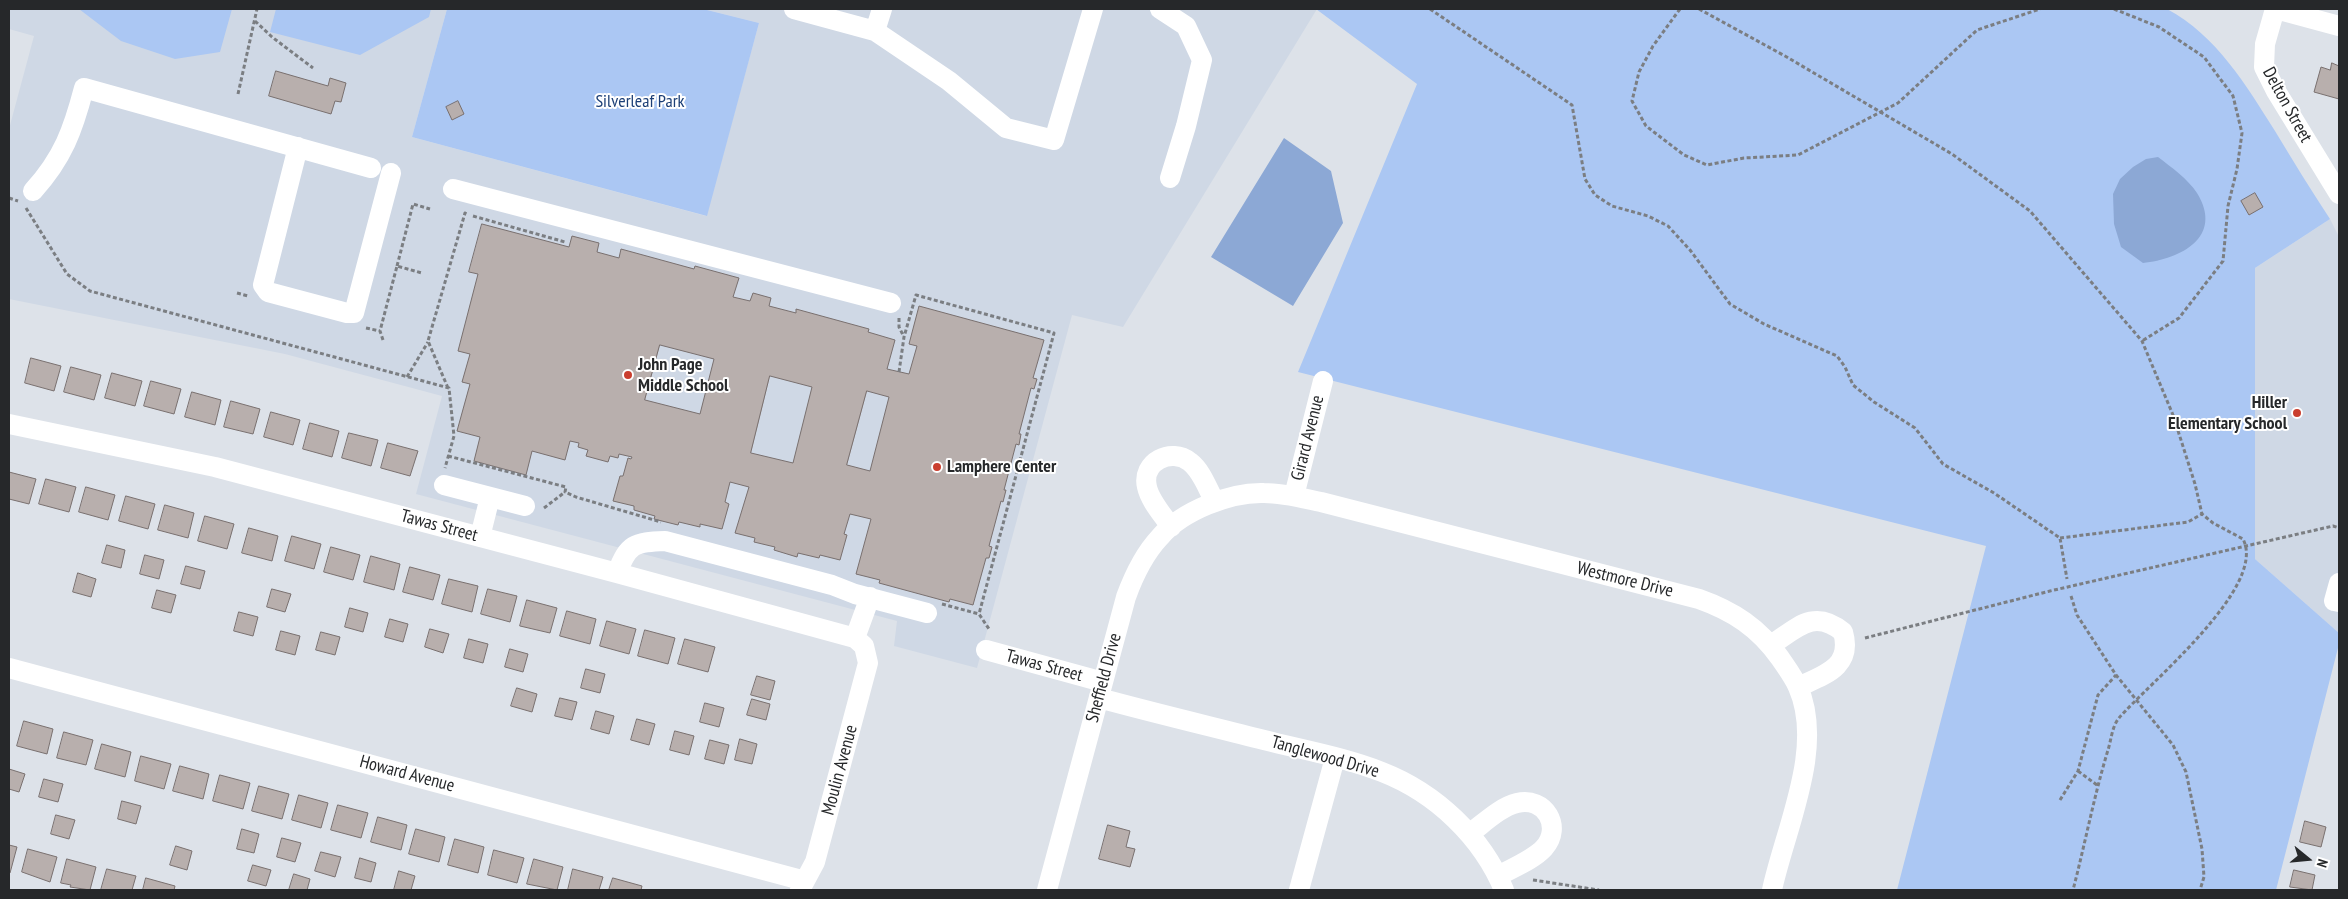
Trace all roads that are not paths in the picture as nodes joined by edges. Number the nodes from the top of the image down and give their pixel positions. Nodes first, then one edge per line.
1 (794, 9) edge
2 (882, 9) edge
3 (1092, 9) edge
4 (1160, 9) edge
5 (2276, 9) edge
6 (2339, 26) edge
7 (875, 31) junction
8 (298, 147) junction
9 (371, 168) dead end
10 (391, 173) dead end
11 (1170, 178) dead end
12 (453, 189) dead end
13 (33, 191) dead end
14 (2339, 194) edge
15 (895, 310) road end
16 (1323, 381) dead end
17 (9, 424) edge
18 (444, 480) road end
19 (1294, 496) junction
20 (490, 497) junction
21 (1215, 502) junction
22 (524, 506) dead end
23 (1171, 527) junction
24 (480, 537) junction
25 (617, 573) junction
26 (2339, 583) edge
27 (870, 597) junction
28 (2339, 602) edge
29 (927, 613) dead end
30 (860, 642) junction
31 (1771, 644) junction
32 (986, 650) dead end
33 (9, 668) edge
34 (1798, 687) junction
35 (1101, 690) junction
36 (1335, 758) junction
37 (1469, 834) junction
38 (1501, 883) edge
39 (802, 886) edge
40 (1047, 890) edge
41 (1299, 890) edge
42 (1772, 890) edge

1 - 7 street
2 - 7 street
3 - 7 street
4 - 11 street
5 - 6 street
5 - 14 street, Delton Street
8 - 9 street
8 - 10 street
8 - 13 street
12 - 15 street
16 - 19 street, Girard Avenue
17 - 24 street, Tawas Street
18 - 20 street
19 - 21 street, Westmore Drive
19 - 31 street, Westmore Drive
20 - 22 street
20 - 24 street
21 - 23 street, Sheffield Drive
21 - 23 street
23 - 35 street, Sheffield Drive
24 - 25 street, Tawas Street
25 - 27 street
25 - 30 street, Tawas Street
26 - 28 street
27 - 29 street
27 - 30 street
30 - 39 street, Moulin Avenue
31 - 34 street, Westmore Drive
31 - 34 street
32 - 35 street, Tawas Street
33 - 39 street, Howard Avenue
34 - 42 street, Westmore Drive
35 - 36 street, Tanglewood Drive
35 - 40 street, Sheffield Drive
36 - 37 street, Tanglewood Drive
36 - 41 street
37 - 38 street, Tanglewood Drive
37 - 38 street

